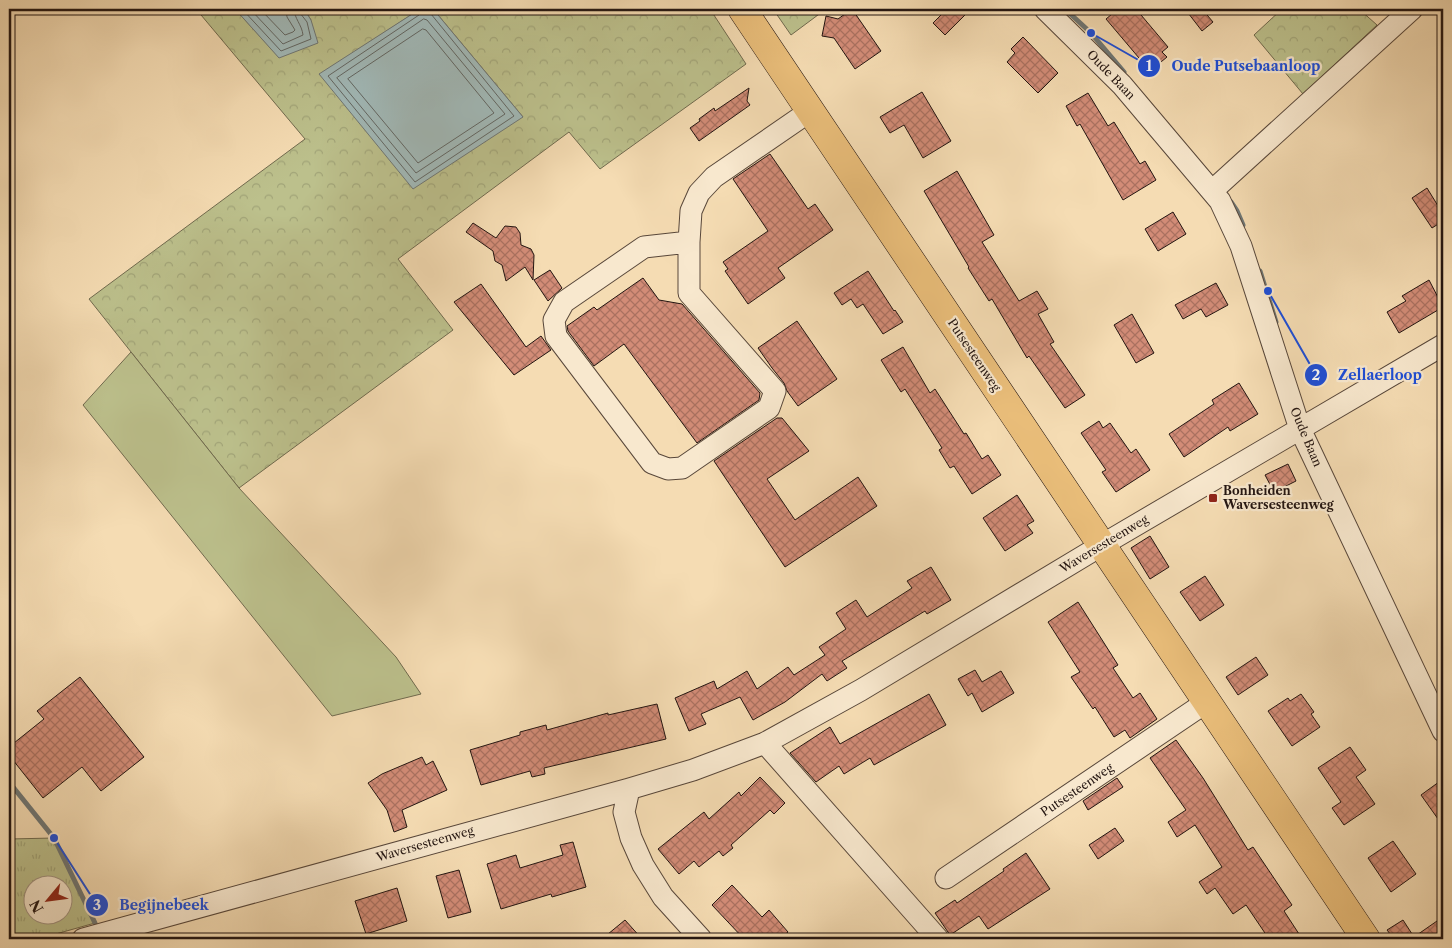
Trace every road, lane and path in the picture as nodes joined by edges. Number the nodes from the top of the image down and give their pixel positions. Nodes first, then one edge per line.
1 (742, 9) edge
2 (1045, 9) edge
3 (1412, 9) edge
4 (810, 111) junction
5 (1212, 191) junction
6 (689, 242) junction
7 (1443, 345) edge
8 (1300, 428) junction
9 (1102, 545) junction
10 (1208, 701) junction
11 (1443, 731) edge
12 (765, 743) junction
13 (629, 788) junction
14 (946, 878) dead end
15 (84, 939) edge
16 (700, 939) edge
17 (938, 939) edge
18 (1366, 939) edge

1 - 4 main road, Putsesteenweg
2 - 5 street, Oude Baan
3 - 5 street
4 - 6 street
4 - 9 main road, Putsesteenweg
5 - 8 street, Oude Baan
6 - 6 street
7 - 8 street, Waversesteenweg
8 - 9 street, Waversesteenweg
8 - 11 street, Oude Baan
9 - 10 main road, Putsesteenweg
9 - 12 street, Waversesteenweg
10 - 14 street, Putsesteenweg
10 - 18 main road, Putsesteenweg
12 - 13 street, Waversesteenweg
12 - 17 street
13 - 15 street, Waversesteenweg
13 - 16 street

